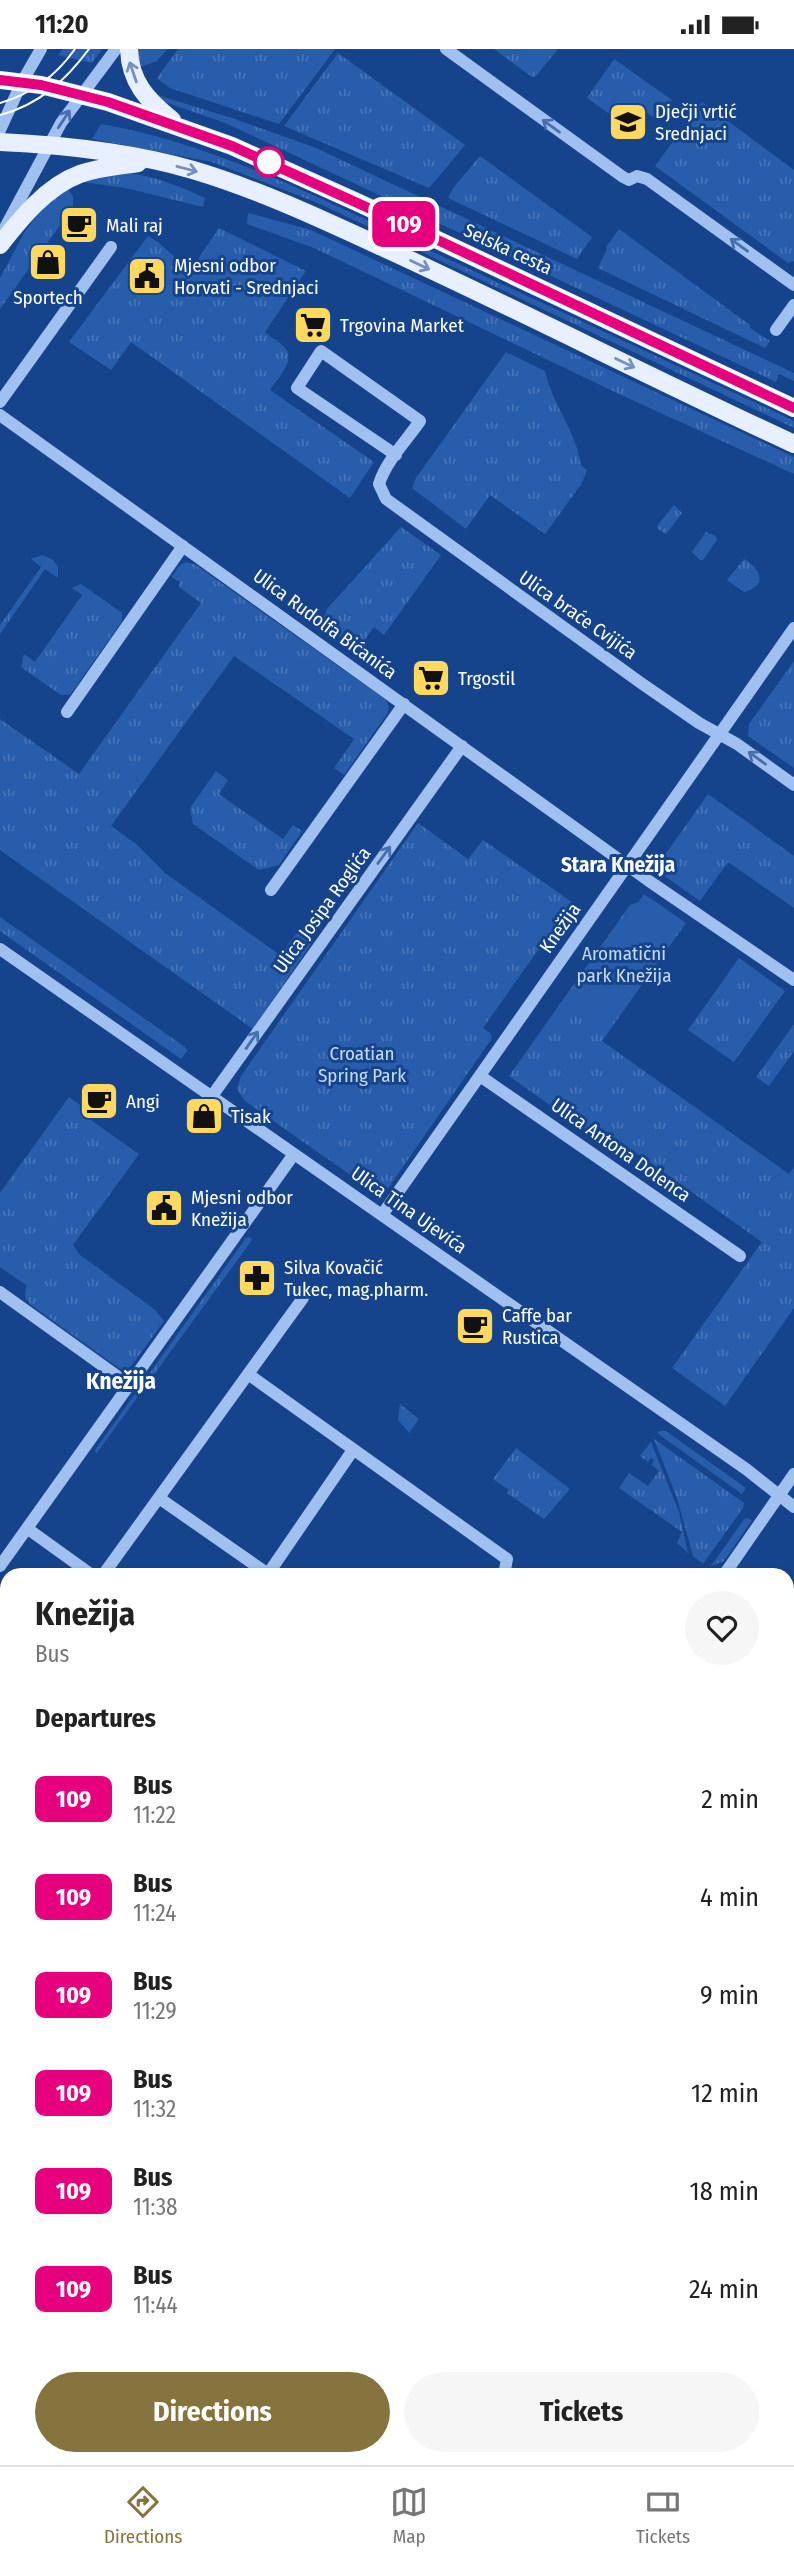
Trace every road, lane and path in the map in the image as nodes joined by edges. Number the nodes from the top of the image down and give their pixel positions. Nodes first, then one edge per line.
1 (41, 49) edge
2 (116, 49) edge
3 (129, 49) edge
4 (446, 49) edge
5 (0, 80) edge
6 (22, 82) junction
7 (82, 95) junction
8 (180, 126) junction
9 (0, 130) edge
10 (0, 142) edge
11 (48, 145) junction
12 (154, 161) junction
13 (0, 236) edge
14 (0, 245) edge
15 (111, 247) dead end
16 (794, 285) edge
17 (794, 305) edge
18 (776, 330) dead end
19 (0, 402) edge
20 (794, 408) edge
21 (0, 415) edge
22 (794, 444) edge
23 (396, 455) junction
24 (183, 546) junction
25 (794, 628) edge
26 (404, 704) junction
27 (67, 712) dead end
28 (719, 734) junction
29 (462, 746) junction
30 (794, 785) edge
31 (628, 865) junction
32 (271, 890) dead end
33 (0, 949) edge
34 (794, 980) edge
35 (480, 1076) junction
36 (212, 1096) junction
37 (294, 1154) junction
38 (382, 1215) junction
39 (740, 1256) dead end
40 (0, 1292) edge
41 (303, 1298) dead end
42 (248, 1374) junction
43 (131, 1386) junction
44 (353, 1450) junction
45 (794, 1474) edge
46 (780, 1496) junction
47 (159, 1498) junction
48 (794, 1507) edge
49 (27, 1529) junction
50 (0, 1566) edge
51 (82, 1568) edge
52 (108, 1568) edge
53 (259, 1568) edge
54 (272, 1568) edge
55 (505, 1568) edge
56 (729, 1568) edge

1 - 6 street
2 - 7 street
8 -> 3 main road
16 -> 4 street
5 - 6 main road, Selska cesta
6 - 7 main road, Selska cesta
6 - 9 street
7 - 8 main road, Selska cesta
11 -> 7 street
8 - 20 main road, Selska cesta
10 - 11 main road
11 - 12 main road
11 - 13 street
12 - 14 main road
12 -> 22 main road
15 - 19 street
17 - 18 street
21 - 24 street, Ulica Rudolfa Bićanića
23 - 23 street, Ulica braće Cvijića
23 - 28 street, Ulica braće Cvijića
24 - 26 street, Ulica Rudolfa Bićanića
24 - 27 street
25 - 28 street, Knežija
26 - 29 street, Ulica Rudolfa Bićanića
26 - 32 street
30 -> 28 street, Ulica braće Cvijića
28 - 31 street, Knežija
29 - 31 street, Ulica Rudolfa Bićanića
36 -> 29 street, Ulica Josipa Roglića
31 - 34 street, Ulica Rudolfa Bićanića
31 - 35 street, Knežija
33 - 36 street, Ulica Tina Ujevića
35 - 38 street, Knežija
35 - 39 street, Ulica Antona Dolenca
36 - 37 street, Ulica Tina Ujevića
37 - 38 street, Ulica Tina Ujevića
37 - 43 street
38 - 46 street, Ulica Tina Ujevića
40 - 43 street
41 - 42 street
42 - 44 street
42 - 47 street
43 - 49 street
44 - 54 street
44 - 55 street
45 - 46 street
46 - 48 street, Ulica Tina Ujevića
46 - 56 street
47 - 52 street
47 - 53 street
49 - 50 street
49 - 51 street

